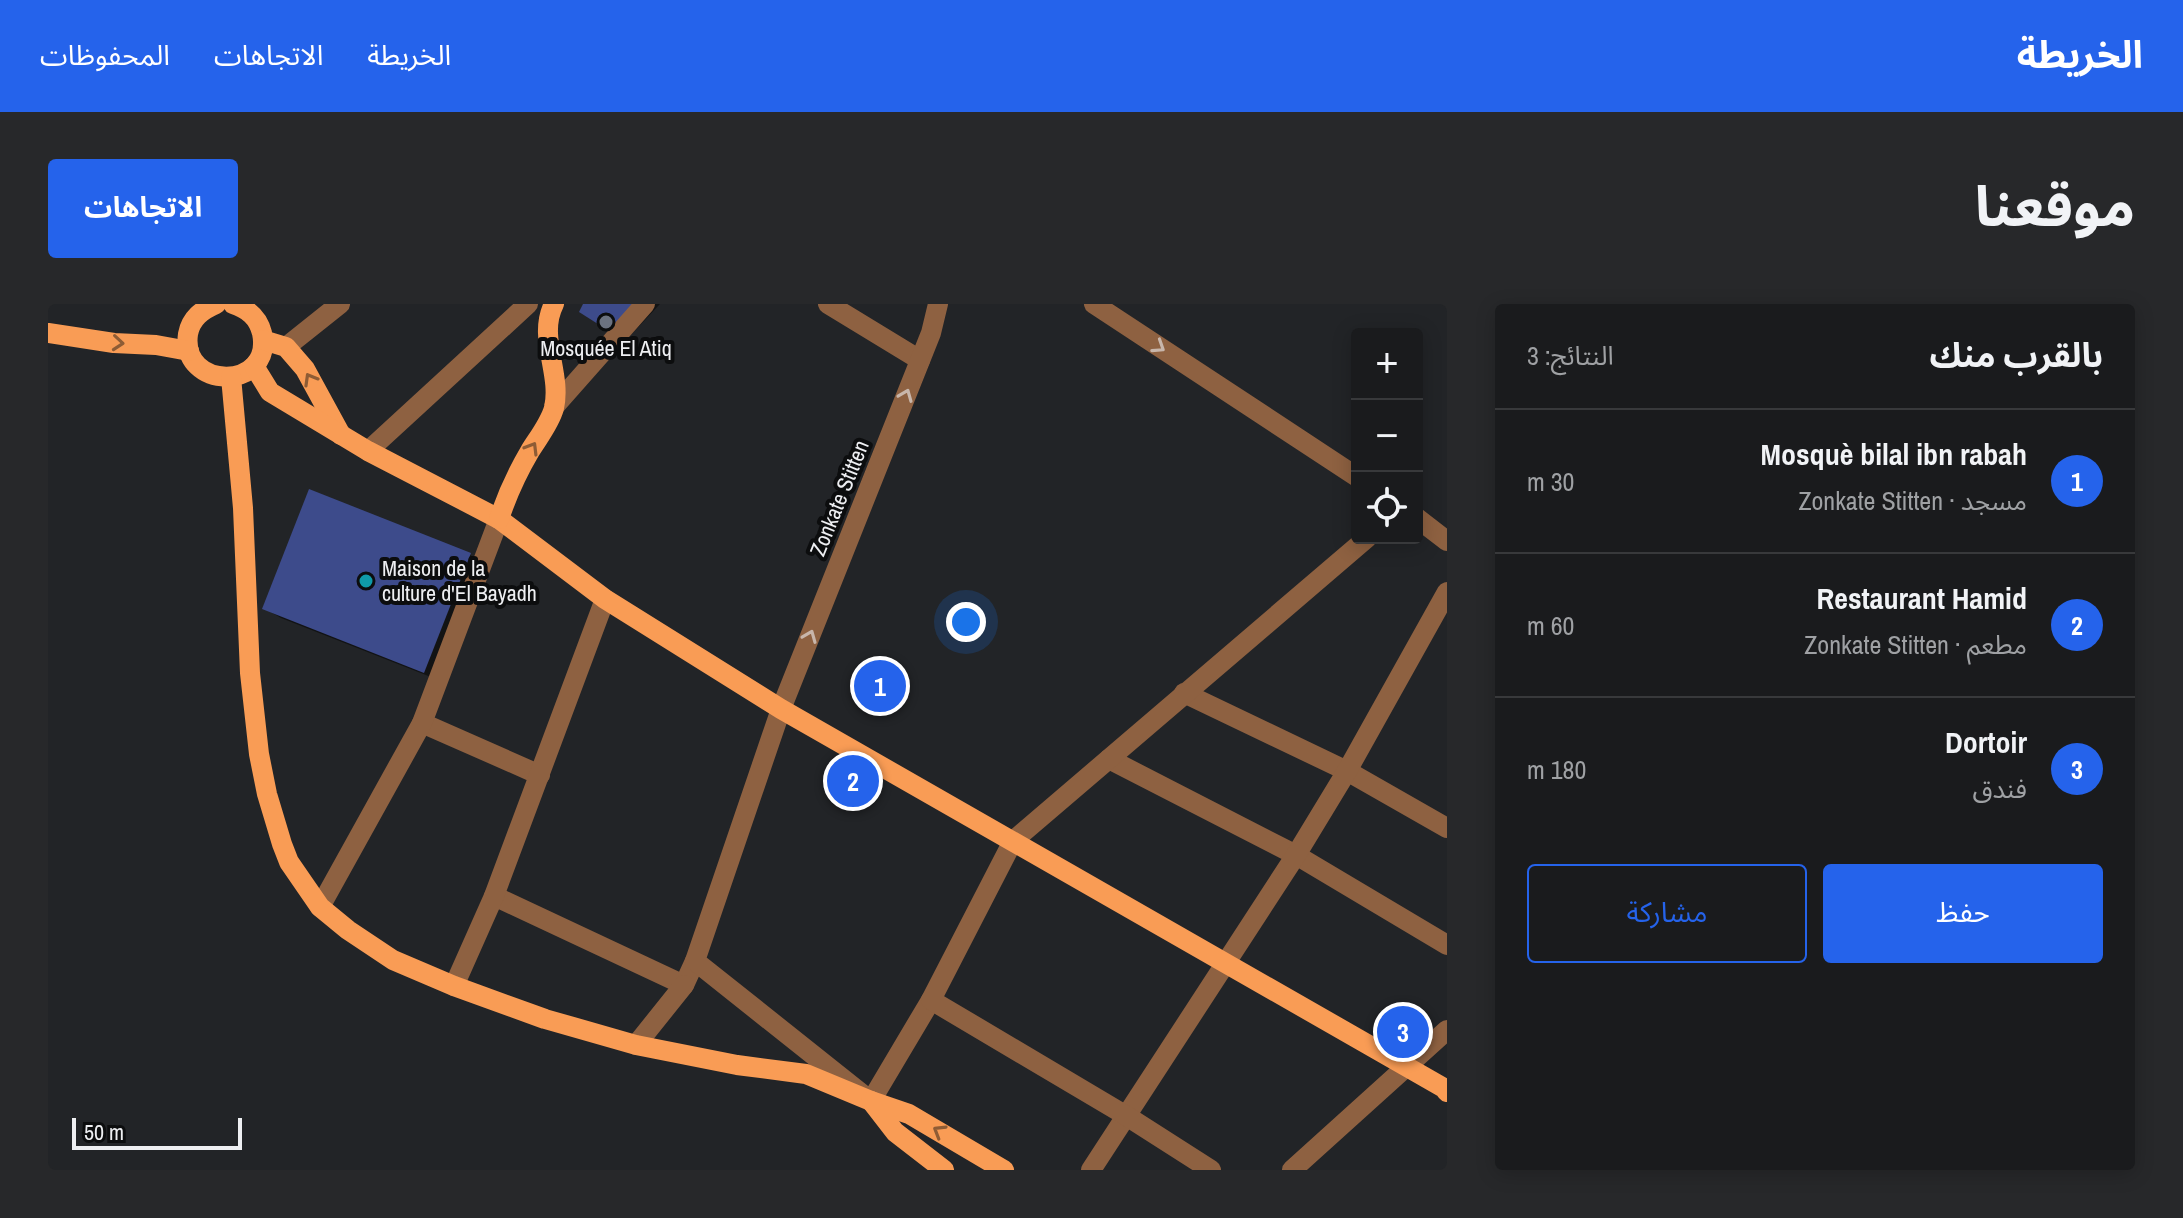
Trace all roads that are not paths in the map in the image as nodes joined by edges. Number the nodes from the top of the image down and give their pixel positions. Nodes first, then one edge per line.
1 (216, 304) edge
2 (233, 304) edge
3 (340, 304) edge
4 (528, 304) edge
5 (554, 304) edge
6 (645, 304) edge
7 (828, 304) edge
8 (938, 304) edge
9 (1094, 304) edge
10 (48, 333) edge
11 (263, 340) junction
12 (286, 347) junction
13 (189, 351) junction
14 (920, 360) junction
15 (254, 366) junction
16 (231, 377) junction
17 (554, 407) junction
18 (341, 435) junction
19 (368, 451) junction
20 (1351, 473) edge
21 (499, 519) junction
22 (1423, 523) edge
23 (1447, 541) edge
24 (1360, 544) edge
25 (1447, 592) edge
26 (605, 599) junction
27 (1184, 693) junction
28 (781, 709) junction
29 (422, 723) junction
30 (1109, 759) junction
31 (1347, 771) junction
32 (540, 775) junction
33 (1447, 828) edge
34 (1013, 841) junction
35 (1296, 855) junction
36 (494, 896) junction
37 (320, 907) junction
38 (1447, 945) edge
39 (695, 961) junction
40 (1226, 962) junction
41 (684, 985) junction
42 (454, 986) junction
43 (931, 1000) junction
44 (1447, 1030) edge
45 (636, 1045) junction
46 (1406, 1067) junction
47 (1446, 1089) edge
48 (871, 1101) junction
49 (1125, 1115) junction
50 (944, 1170) edge
51 (1004, 1170) edge
52 (1091, 1170) edge
53 (1211, 1170) edge
54 (1292, 1170) edge

1 - 13 main road
2 - 11 main road
3 - 12 street
4 - 19 street
5 - 17 main road
6 - 17 street
7 - 14 street
8 - 14 street, Zonkate Stitten
9 -> 20 street
10 -> 13 main road
11 - 12 main road
11 - 15 main road
18 -> 12 main road
13 - 16 main road
28 -> 14 street, Zonkate Stitten
15 - 16 main road
15 - 18 main road
16 - 37 main road
21 -> 17 main road
18 - 19 main road
19 - 21 main road
21 - 26 main road
21 - 29 street
22 - 23 street
24 - 27 street
25 - 31 street
26 - 28 main road
26 - 32 street
27 - 30 street
27 - 31 street
28 - 34 main road
28 - 39 street, Zonkate Stitten
29 - 32 street
29 - 37 street
30 - 34 street
30 - 35 street
31 - 33 street
31 - 35 street
32 - 36 street
34 - 40 main road
34 - 43 street
35 - 38 street
35 - 40 street
36 - 41 street
36 - 42 street
37 - 42 main road
39 - 41 street, Zonkate Stitten
39 - 48 street
40 - 46 main road
40 - 49 street
41 - 45 street, Zonkate Stitten
42 - 45 main road
43 - 48 street
43 - 49 street
44 - 46 street
45 - 48 main road
46 - 47 main road
46 - 54 street
48 - 50 main road
51 -> 48 main road
49 - 52 street
49 - 53 street

